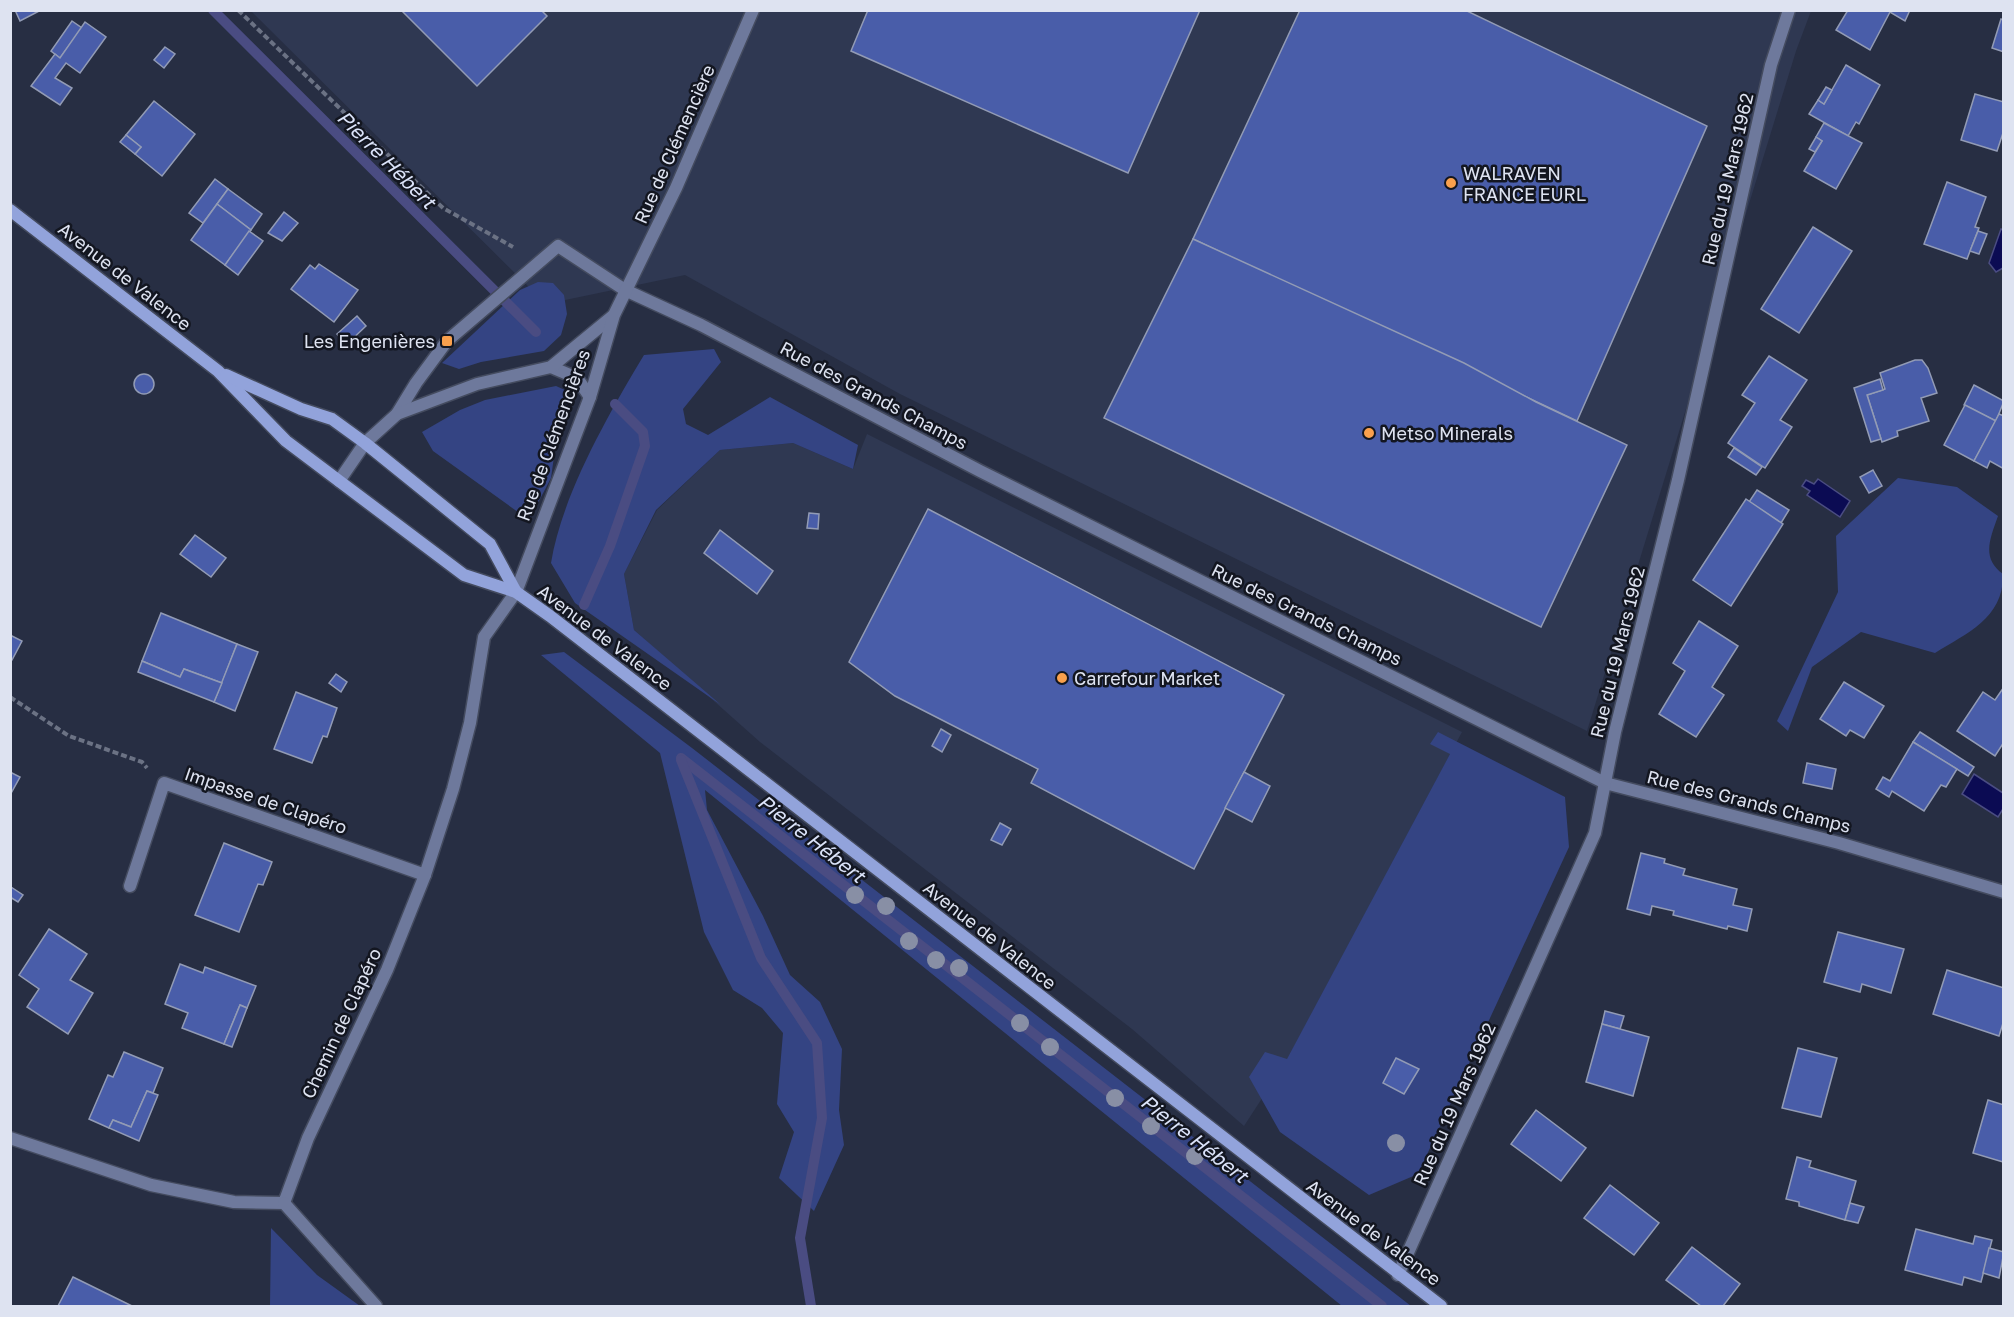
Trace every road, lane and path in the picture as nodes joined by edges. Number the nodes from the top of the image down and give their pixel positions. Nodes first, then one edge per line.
1 (238, 10) edge
2 (753, 10) edge
3 (1788, 10) edge
4 (10, 210) edge
5 (513, 247) dead end
6 (625, 290) junction
7 (614, 315) junction
8 (551, 367) junction
9 (218, 371) junction
10 (590, 398) junction
11 (397, 414) junction
12 (365, 443) junction
13 (339, 481) junction
14 (516, 592) junction
15 (10, 697) edge
16 (164, 783) junction
17 (1605, 783) junction
18 (425, 875) junction
19 (130, 886) dead end
20 (2004, 892) edge
21 (10, 1138) edge
22 (284, 1203) junction
23 (1398, 1275) junction
24 (376, 1306) edge
25 (1441, 1306) edge

1 - 5 path
2 - 6 street, Rue de Clémencière
3 - 17 street, Rue du 19 Mars 1962
4 - 9 main road, Avenue de Valence
6 - 7 street, Rue de Clémencières
6 - 11 street, Rue des Grands Champs
6 - 17 street, Rue des Grands Champs
7 - 8 street
7 - 10 street, Rue de Clémencières
8 - 10 street
8 - 11 street
9 - 12 main road, Avenue de Valence
9 - 13 main road, Avenue de Valence
10 - 14 street, Rue de Clémencières
11 - 12 street
12 - 13 street
12 - 14 main road, Avenue de Valence
13 - 14 main road, Avenue de Valence
14 - 18 street, Chemin de Clapéro
14 - 23 main road, Avenue de Valence
15 - 16 path
16 - 18 street, Impasse de Clapéro
16 - 19 street, Impasse de Clapéro
17 - 20 street, Rue des Grands Champs
17 - 23 street, Rue du 19 Mars 1962
18 - 22 street, Chemin de Clapéro
21 - 22 street
22 - 24 street
23 - 25 main road, Avenue de Valence

